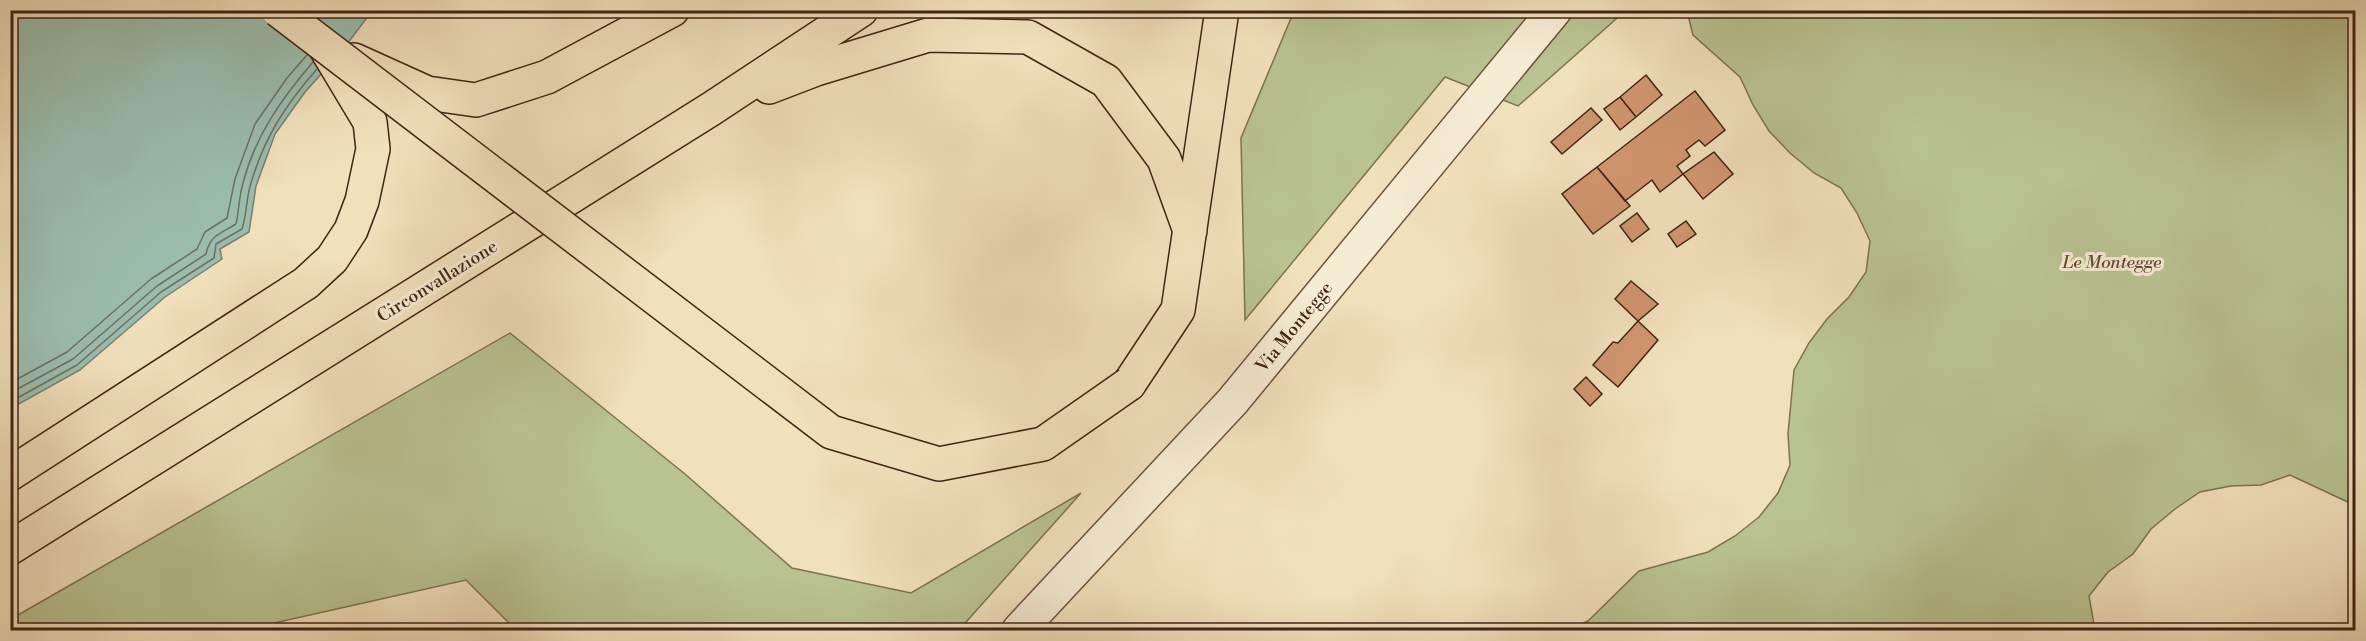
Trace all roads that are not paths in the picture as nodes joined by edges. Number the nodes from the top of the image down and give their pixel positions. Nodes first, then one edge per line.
1 (278, 10) edge
2 (672, 10) edge
3 (861, 10) edge
4 (1222, 10) edge
5 (1554, 10) edge
6 (325, 47) junction
7 (711, 109) junction
8 (1190, 231) junction
9 (10, 474) edge
10 (10, 548) edge
11 (1019, 630) edge

1 - 6 highway, bridge
2 - 6 highway, bridge
3 - 7 highway, Circonvallazione
4 - 8 highway
5 - 11 street, Via Montegge
6 - 8 highway, bridge
6 - 9 highway
7 - 8 highway
7 - 10 highway, Circonvallazione

